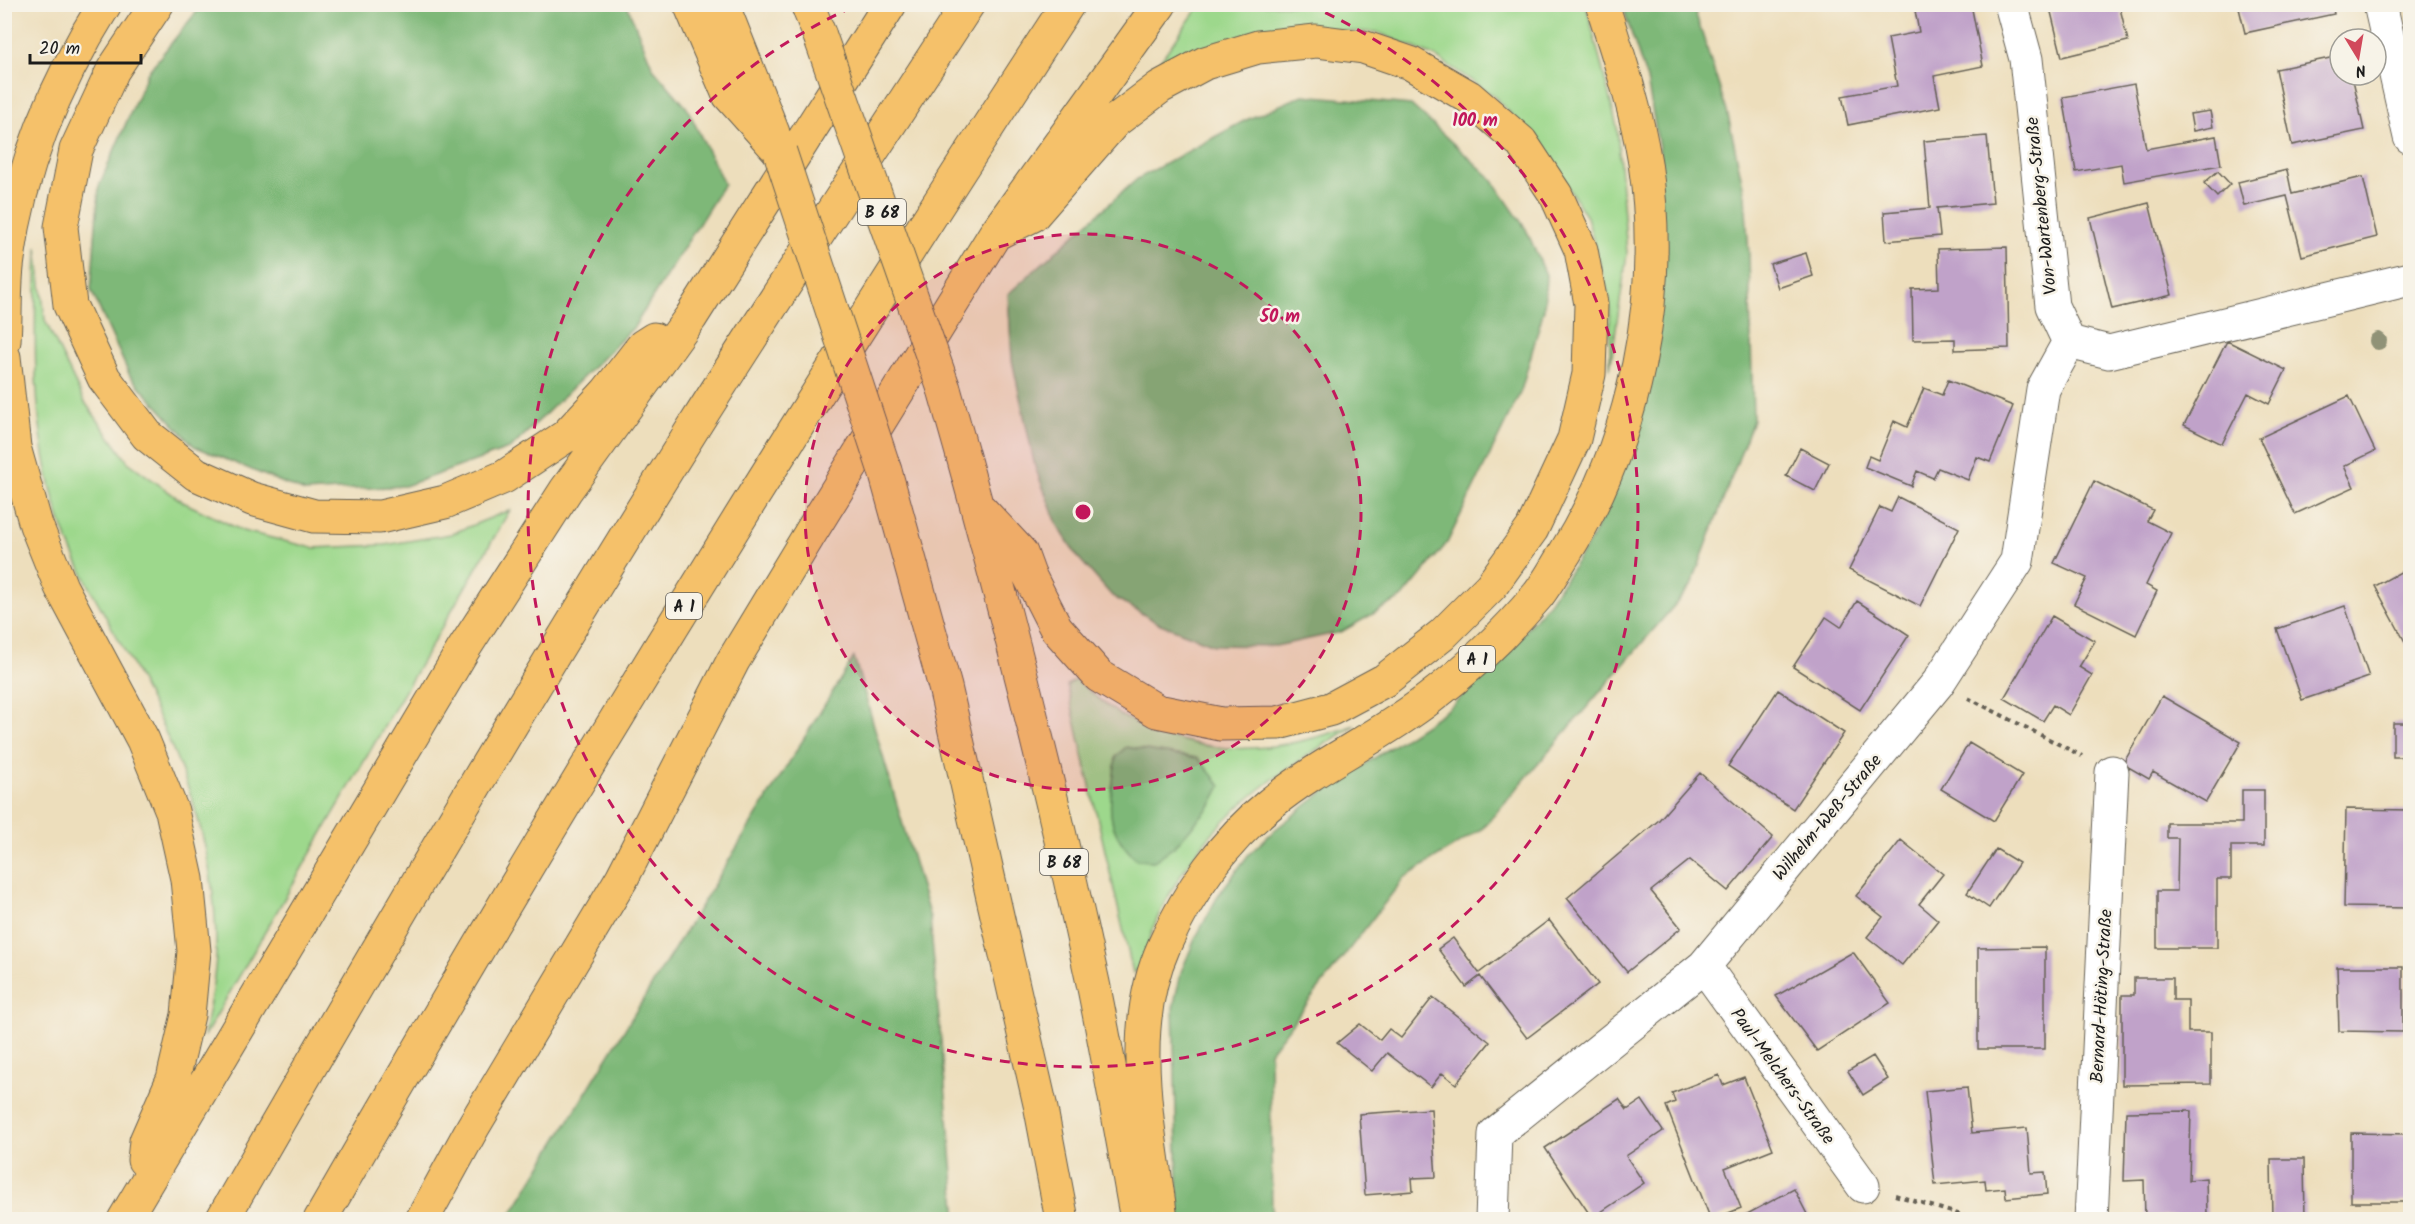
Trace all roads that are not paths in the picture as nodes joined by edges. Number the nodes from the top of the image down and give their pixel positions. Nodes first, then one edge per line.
1 (105, 4) edge
2 (157, 4) edge
3 (690, 4) edge
4 (722, 4) edge
5 (807, 4) edge
6 (890, 4) edge
7 (968, 4) edge
8 (1068, 4) edge
9 (1160, 4) edge
10 (1602, 4) edge
11 (2011, 4) edge
12 (2380, 4) edge
13 (2410, 136) edge
14 (780, 152) junction
15 (995, 234) junction
16 (2410, 279) edge
17 (691, 317) junction
18 (4, 341) edge
19 (2069, 342) junction
20 (4, 357) edge
21 (978, 507) junction
22 (2112, 772) road end
23 (1704, 966) junction
24 (442, 1184) junction
25 (1863, 1186) road end
26 (141, 1188) junction
27 (124, 1220) edge
28 (222, 1220) edge
29 (320, 1220) edge
30 (422, 1220) edge
31 (431, 1220) edge
32 (1062, 1220) edge
33 (1137, 1220) edge
34 (1161, 1220) edge
35 (1492, 1220) edge
36 (2091, 1220) edge

1 - 18 highway
2 - 17 highway
3 - 14 highway
4 - 14 highway
5 - 21 highway, B 68, bridge
6 - 17 highway
7 - 28 highway
8 - 29 highway, A 1
9 - 15 highway
10 - 34 highway, A 1
11 - 19 street, Von-Wartenberg-Straße
12 - 13 street
14 - 32 highway, bridge
15 - 21 highway
15 - 24 highway
16 - 19 street
17 - 26 highway
19 - 23 street, Wilhelm-Weß-Straße
20 - 26 highway
21 - 33 highway, B 68
22 - 36 street, Bernard-Höting-Straße
23 - 25 street, Paul-Melchers-Straße
23 - 35 street, Wilhelm-Weß-Straße
24 - 30 highway
24 - 31 highway
26 - 27 highway

